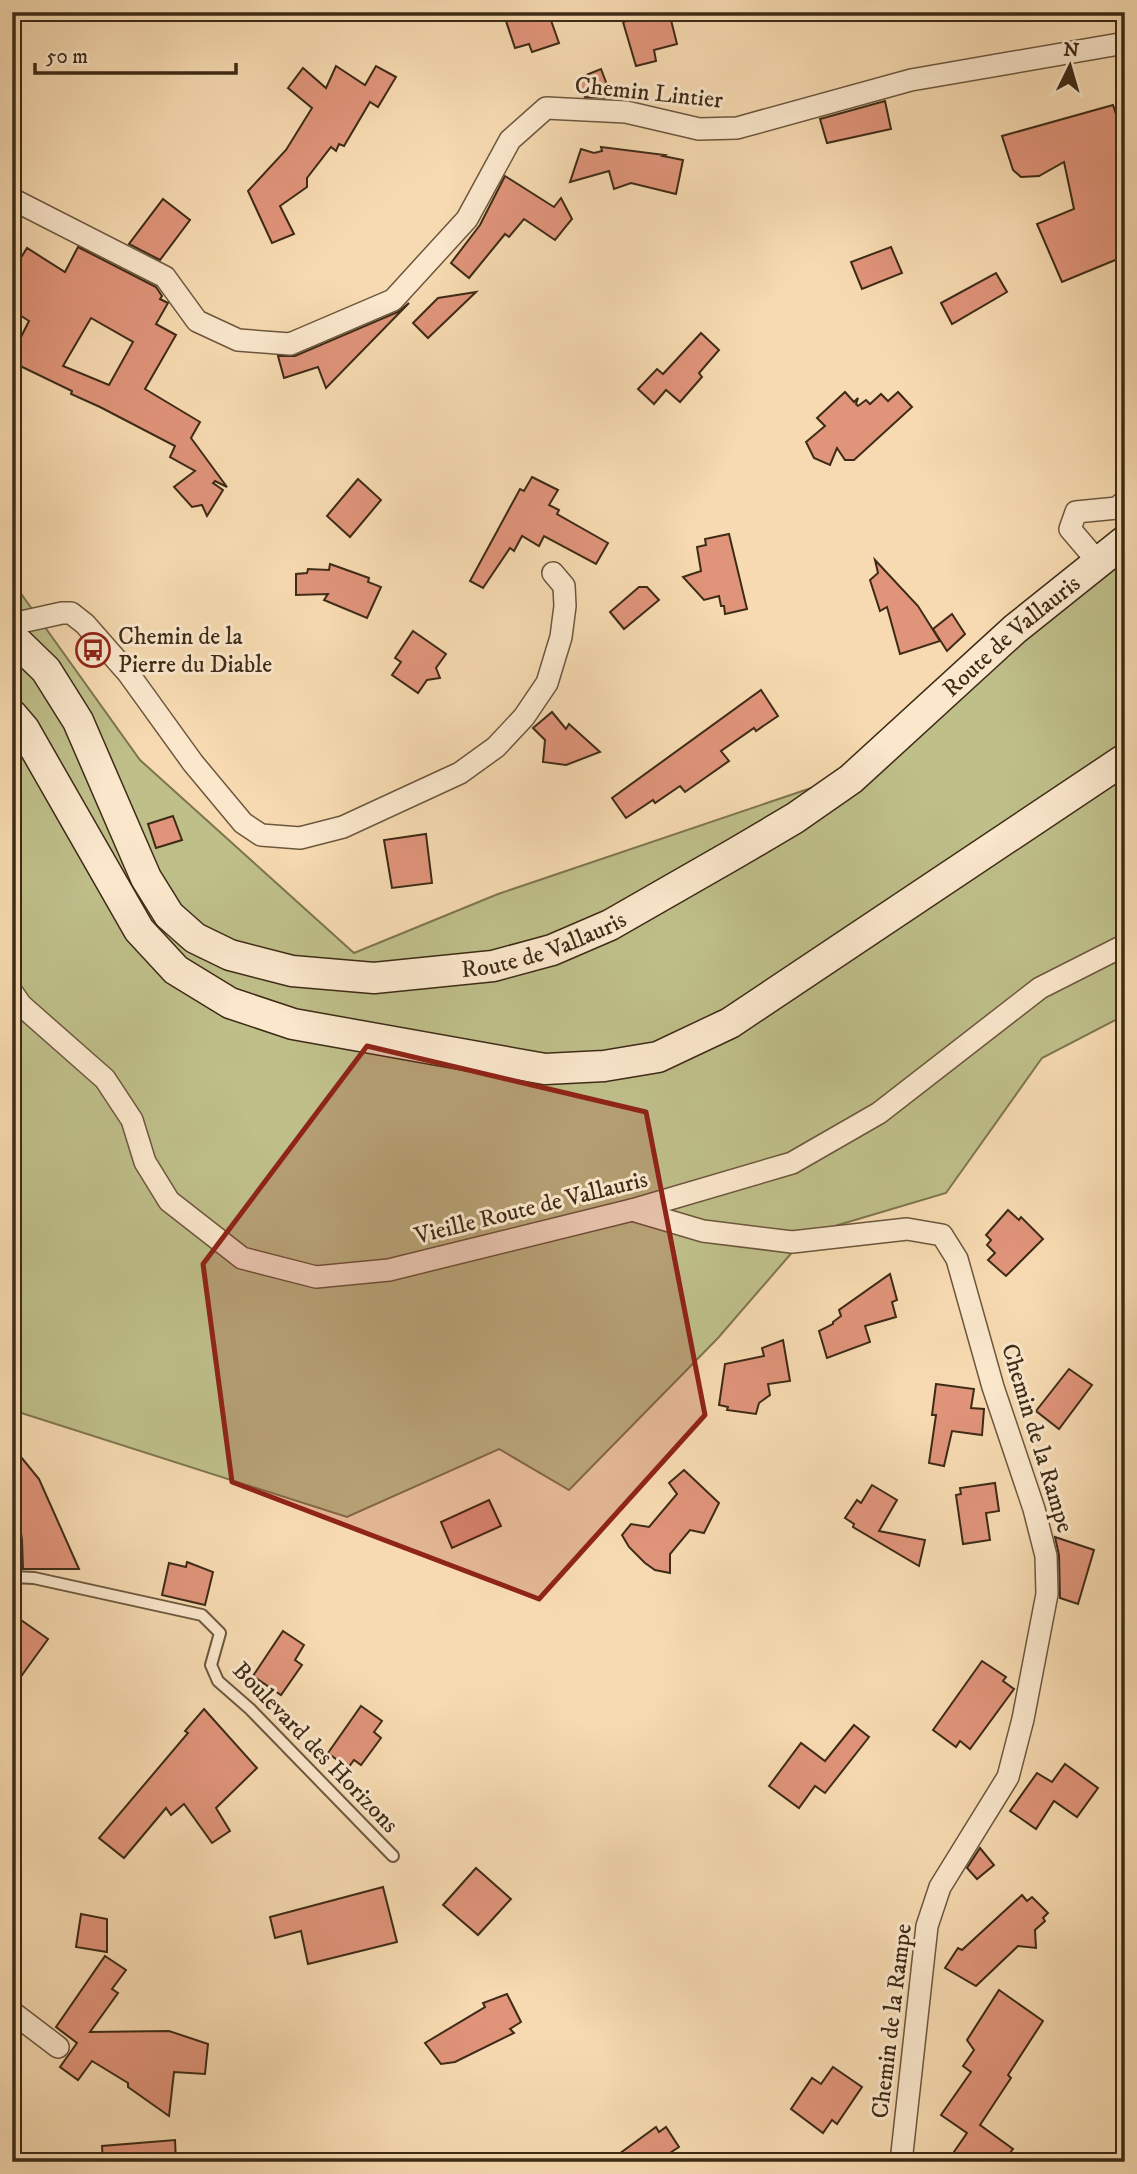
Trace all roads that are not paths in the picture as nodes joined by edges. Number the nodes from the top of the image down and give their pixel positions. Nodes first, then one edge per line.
1 (1125, 43) edge
2 (12, 199) edge
3 (1125, 501) edge
4 (1125, 541) edge
5 (1099, 564) junction
6 (553, 573) dead end
7 (12, 624) edge
8 (12, 637) edge
9 (12, 715) edge
10 (1125, 759) edge
11 (1125, 945) edge
12 (12, 992) edge
13 (632, 1210) junction
14 (12, 1577) edge
15 (393, 1856) dead end
16 (12, 2012) edge
17 (58, 2047) dead end
18 (901, 2162) edge

1 - 2 street, Chemin Lintier
3 - 5 street
4 - 5 main road, Route de Vallauris
5 - 8 main road, Route de Vallauris
6 - 7 street
9 - 10 main road
11 - 13 street, Vieille Route de Vallauris
12 - 13 street, Vieille Route de Vallauris
13 - 18 street, Chemin de la Rampe
14 - 15 lane, Boulevard des Horizons
16 - 17 street

